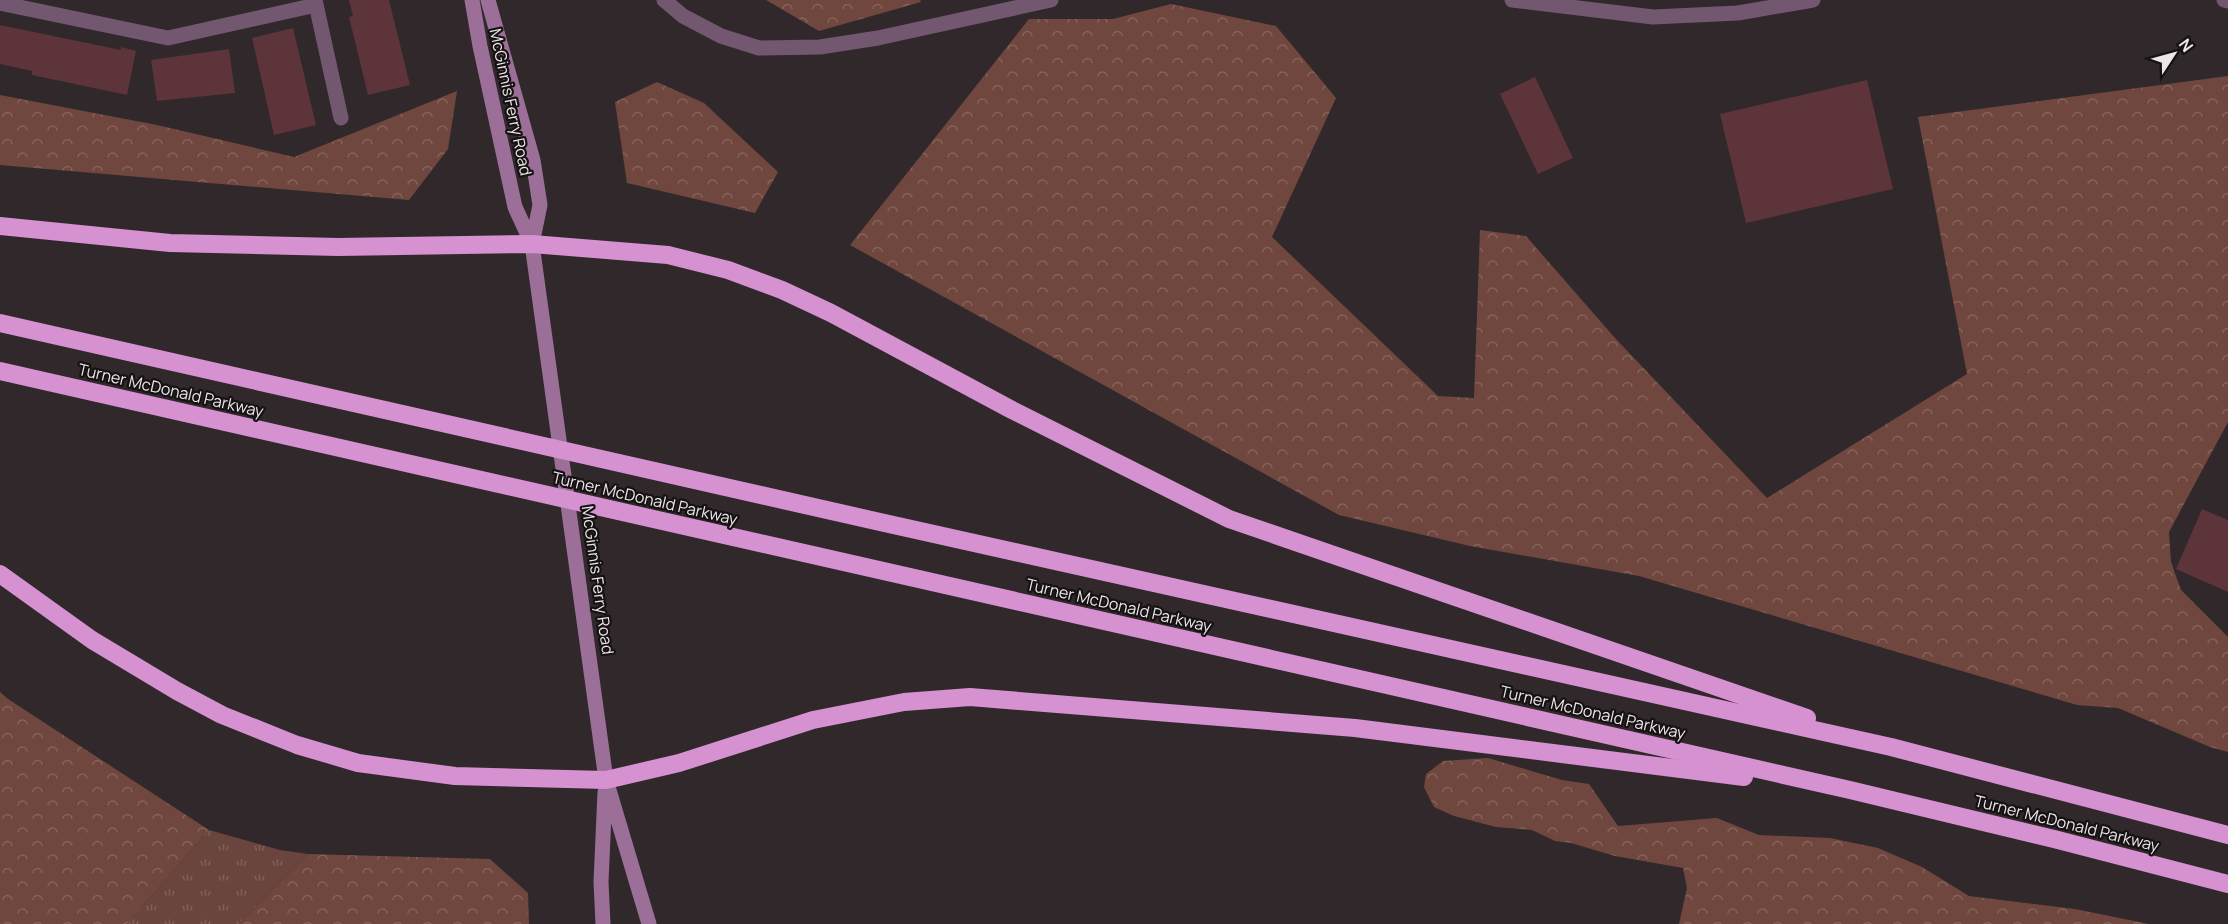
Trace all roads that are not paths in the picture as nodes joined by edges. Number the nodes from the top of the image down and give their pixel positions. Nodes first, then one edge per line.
1 (472, 0) edge
2 (488, 0) edge
3 (664, 0) edge
4 (1051, 0) edge
5 (1512, 0) edge
6 (1813, 0) edge
7 (2224, 0) edge
8 (2228, 1) edge
9 (0, 3) edge
10 (316, 3) edge
11 (1558, 3) edge
12 (341, 118) dead end
13 (0, 226) edge
14 (532, 244) junction
15 (0, 323) edge
16 (0, 371) edge
17 (0, 574) edge
18 (1891, 747) junction
19 (606, 780) junction
20 (1850, 790) junction
21 (2228, 834) edge
22 (2228, 884) edge
23 (603, 924) edge
24 (649, 924) edge

1 - 14 main road, McGinnis Ferry Road
2 - 14 main road, McGinnis Ferry Road
3 - 4 street
5 - 11 street
6 - 11 street
7 - 8 street
9 - 10 street
10 - 12 street
13 - 14 highway
14 - 18 highway
14 - 19 main road, McGinnis Ferry Road
15 - 18 highway, Turner McDonald Parkway
16 - 20 highway, Turner McDonald Parkway
17 - 19 highway
18 - 21 highway, Turner McDonald Parkway
19 - 20 highway
19 - 23 main road, McGinnis Ferry Road
19 - 24 main road, McGinnis Ferry Road
20 - 22 highway, Turner McDonald Parkway

